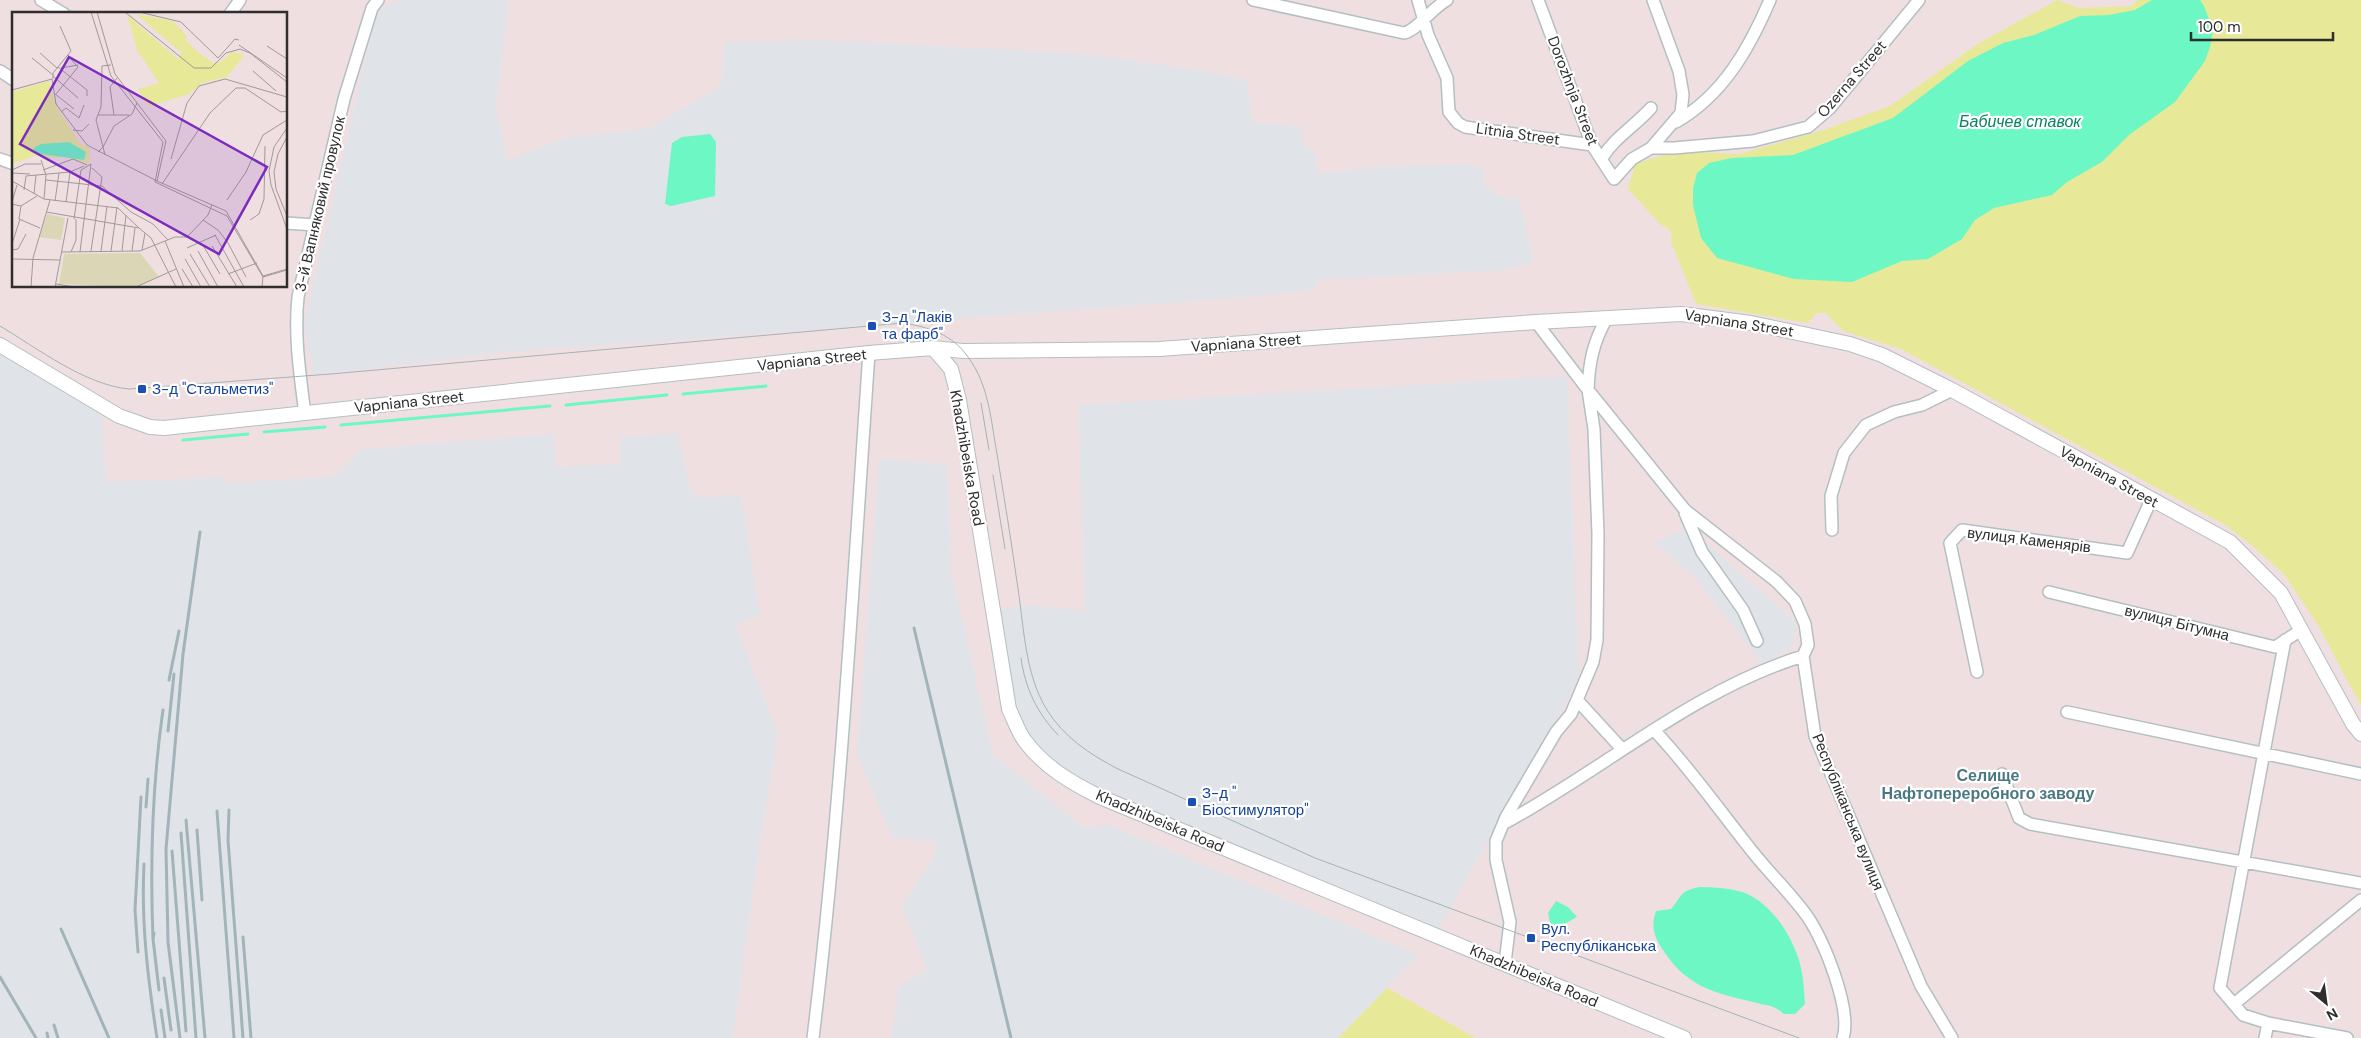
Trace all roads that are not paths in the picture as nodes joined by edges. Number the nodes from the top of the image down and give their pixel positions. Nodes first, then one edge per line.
1 (42, 0) edge
2 (240, 0) edge
3 (378, 0) edge
4 (1253, 0) edge
5 (1418, 0) edge
6 (1447, 0) edge
7 (1538, 0) edge
8 (1653, 0) edge
9 (1770, 0) edge
10 (1920, 0) edge
11 (61, 12) edge
12 (231, 12) edge
13 (1423, 18) junction
14 (0, 72) edge
15 (12, 79) edge
16 (1651, 108) dead end
17 (1672, 124) junction
18 (1592, 144) junction
19 (1651, 148) junction
20 (1602, 158) junction
21 (0, 159) edge
22 (12, 163) edge
23 (288, 224) edge
24 (315, 225) junction
25 (1607, 318) junction
26 (1536, 322) junction
27 (0, 346) edge
28 (933, 348) junction
29 (869, 353) junction
30 (1588, 390) junction
31 (1952, 390) junction
32 (305, 414) junction
33 (2151, 500) junction
34 (1684, 510) junction
35 (1832, 530) dead end
36 (2049, 592) dead end
37 (2301, 630) junction
38 (2285, 640) junction
39 (1757, 641) dead end
40 (1803, 656) junction
41 (1977, 672) dead end
42 (1578, 700) junction
43 (2067, 712) dead end
44 (1654, 730) junction
45 (2361, 734) edge
46 (1622, 749) junction
47 (2264, 755) junction
48 (2002, 774) dead end
49 (2361, 774) edge
50 (1503, 824) junction
51 (2244, 862) junction
52 (2361, 883) edge
53 (2361, 900) edge
54 (1505, 963) junction
55 (2234, 1004) junction
56 (2268, 1023) junction
57 (813, 1038) edge
58 (1684, 1038) edge
59 (1843, 1038) edge
60 (1952, 1038) edge
61 (2265, 1038) edge
62 (2347, 1038) edge

1 - 11 street
2 - 12 street
3 - 24 street, 3-й Вапняковий провулок
4 - 13 street
5 - 13 street, Litnia Street
6 - 13 street
7 - 18 street, Dorozhnja Street
8 - 17 street
9 - 17 street
10 - 19 street, Ozerna Street
13 - 18 street, Litnia Street
14 - 15 street
16 - 20 street
17 - 19 street
18 - 20 street, Dorozhnja Street
19 - 20 street, Dorozhnja Street
21 - 22 street
23 - 24 street
24 - 32 street, 3-й Вапняковий провулок
25 - 26 street, Vapniana Street
25 - 30 street
25 - 31 street, Vapniana Street
26 - 28 street, Vapniana Street
26 - 30 street, Республіканська вулиця
27 - 32 street, Vapniana Street
28 - 29 street, Vapniana Street
28 - 54 street, Khadzhibeiska Road
29 - 32 street, Vapniana Street
29 - 57 street
30 - 34 street, Республіканська вулиця
30 - 42 street
31 - 33 street, Vapniana Street
31 - 35 street
33 - 37 street, Vapniana Street
33 - 41 street, вулиця Каменярів
34 - 39 street
34 - 40 street, Республіканська вулиця
36 - 38 street, вулиця Бітумна
37 - 38 street, вулиця Бітумна
37 - 45 street, Vapniana Street
38 - 47 street
40 - 44 street
40 - 60 street, Республіканська вулиця
42 - 46 street
42 - 50 street
43 - 47 street
44 - 46 street
44 - 59 street
46 - 50 street
47 - 49 street
47 - 51 street
48 - 51 street
50 - 54 street
51 - 52 street
51 - 55 street
53 - 55 street
54 - 58 street, Khadzhibeiska Road
55 - 56 street
56 - 61 street
56 - 62 street

